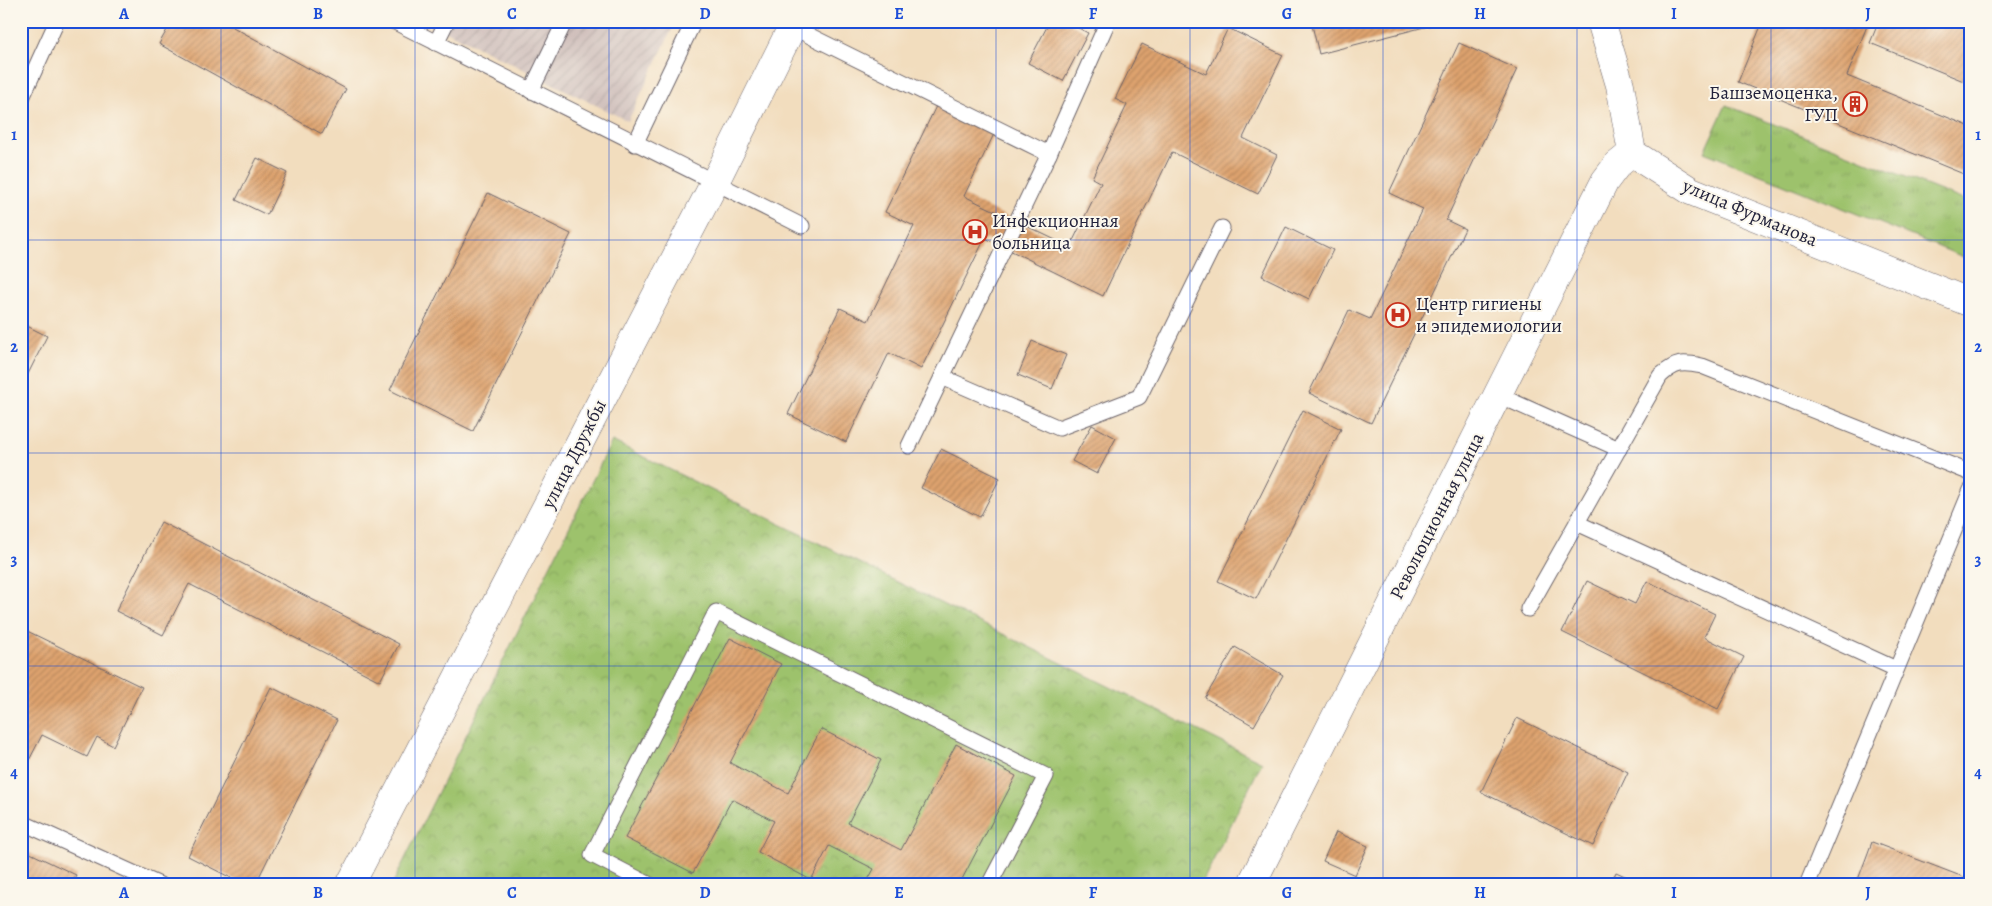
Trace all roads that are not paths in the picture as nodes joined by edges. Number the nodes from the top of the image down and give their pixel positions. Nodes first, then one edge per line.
1 (57, 21) edge
2 (393, 21) edge
3 (447, 21) edge
4 (566, 21) edge
5 (694, 21) edge
6 (1108, 21) edge
7 (1601, 21) edge
8 (794, 24) edge
9 (436, 43) junction
10 (531, 91) junction
11 (21, 100) edge
12 (635, 144) junction
13 (1049, 154) junction
14 (1632, 154) junction
15 (715, 182) junction
16 (802, 226) dead end
17 (1222, 228) dead end
18 (1971, 304) edge
19 (942, 377) junction
20 (1498, 395) junction
21 (909, 446) dead end
22 (1619, 449) junction
23 (1971, 473) edge
24 (1971, 490) edge
25 (1577, 523) junction
26 (1528, 609) dead end
27 (1896, 669) junction
28 (21, 822) edge
29 (160, 885) edge
30 (350, 885) edge
31 (650, 885) edge
32 (989, 885) edge
33 (1251, 885) edge
34 (1807, 885) edge

1 - 11 lane
2 - 9 lane
3 - 9 lane
4 - 10 lane
5 - 12 lane
6 - 13 lane
7 - 14 street
8 - 13 lane
8 - 15 street, улица Дружбы
9 - 10 lane
10 - 12 lane
12 - 15 lane
13 - 19 lane
14 - 18 street, улица Фурманова
14 - 20 street, Революционная улица
15 - 16 lane
15 - 30 street, улица Дружбы
17 - 19 lane
19 - 21 lane
20 - 22 lane
20 - 33 street, Революционная улица
22 - 23 lane
22 - 25 lane
24 - 27 lane
25 - 26 lane
25 - 27 lane
27 - 34 lane
28 - 29 lane
31 - 32 lane

